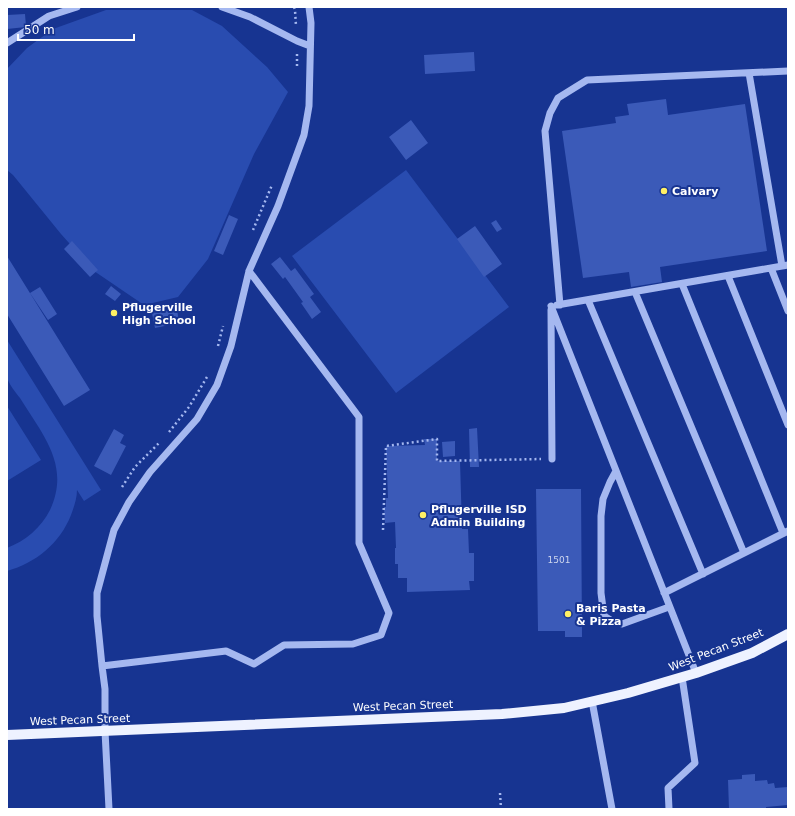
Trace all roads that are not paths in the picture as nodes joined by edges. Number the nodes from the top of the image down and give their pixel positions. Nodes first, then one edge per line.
1 (77, 7) edge
2 (222, 7) edge
3 (309, 7) edge
4 (7, 43) edge
5 (310, 46) junction
6 (788, 71) edge
7 (749, 73) junction
8 (785, 266) edge
9 (771, 268) junction
10 (249, 271) junction
11 (728, 276) junction
12 (682, 284) junction
13 (635, 292) junction
14 (588, 300) junction
15 (560, 304) junction
16 (551, 306) junction
17 (788, 311) edge
18 (788, 425) edge
19 (552, 459) road end
20 (616, 471) junction
21 (786, 532) edge
22 (744, 553) junction
23 (703, 574) junction
24 (664, 593) junction
25 (669, 607) junction
26 (788, 634) edge
27 (102, 666) junction
28 (696, 674) junction
29 (682, 677) junction
30 (592, 701) junction
31 (105, 731) junction
32 (7, 735) edge
33 (109, 809) edge
34 (612, 809) edge
35 (669, 809) edge

1 - 4 lane
2 - 5 lane
3 - 5 lane
5 - 10 lane
6 - 7 lane
7 - 8 lane
7 - 15 lane
8 - 9 lane
9 - 11 lane
9 - 17 lane
10 - 27 lane
10 - 27 lane
11 - 12 lane
11 - 18 lane
12 - 13 lane
12 - 21 lane
13 - 14 lane
13 - 22 lane
14 - 15 lane
14 - 23 lane
15 - 16 lane
16 - 19 lane
16 - 20 lane
20 - 24 lane
20 - 25 lane
21 - 22 lane
22 - 23 lane
23 - 24 lane
24 - 25 lane
25 - 28 lane
26 - 28 main road, West Pecan Street
27 - 31 lane
28 - 29 main road, West Pecan Street
29 - 30 main road, West Pecan Street
29 - 35 lane
30 - 31 main road, West Pecan Street
30 - 34 lane
31 - 32 main road, West Pecan Street
31 - 33 lane

